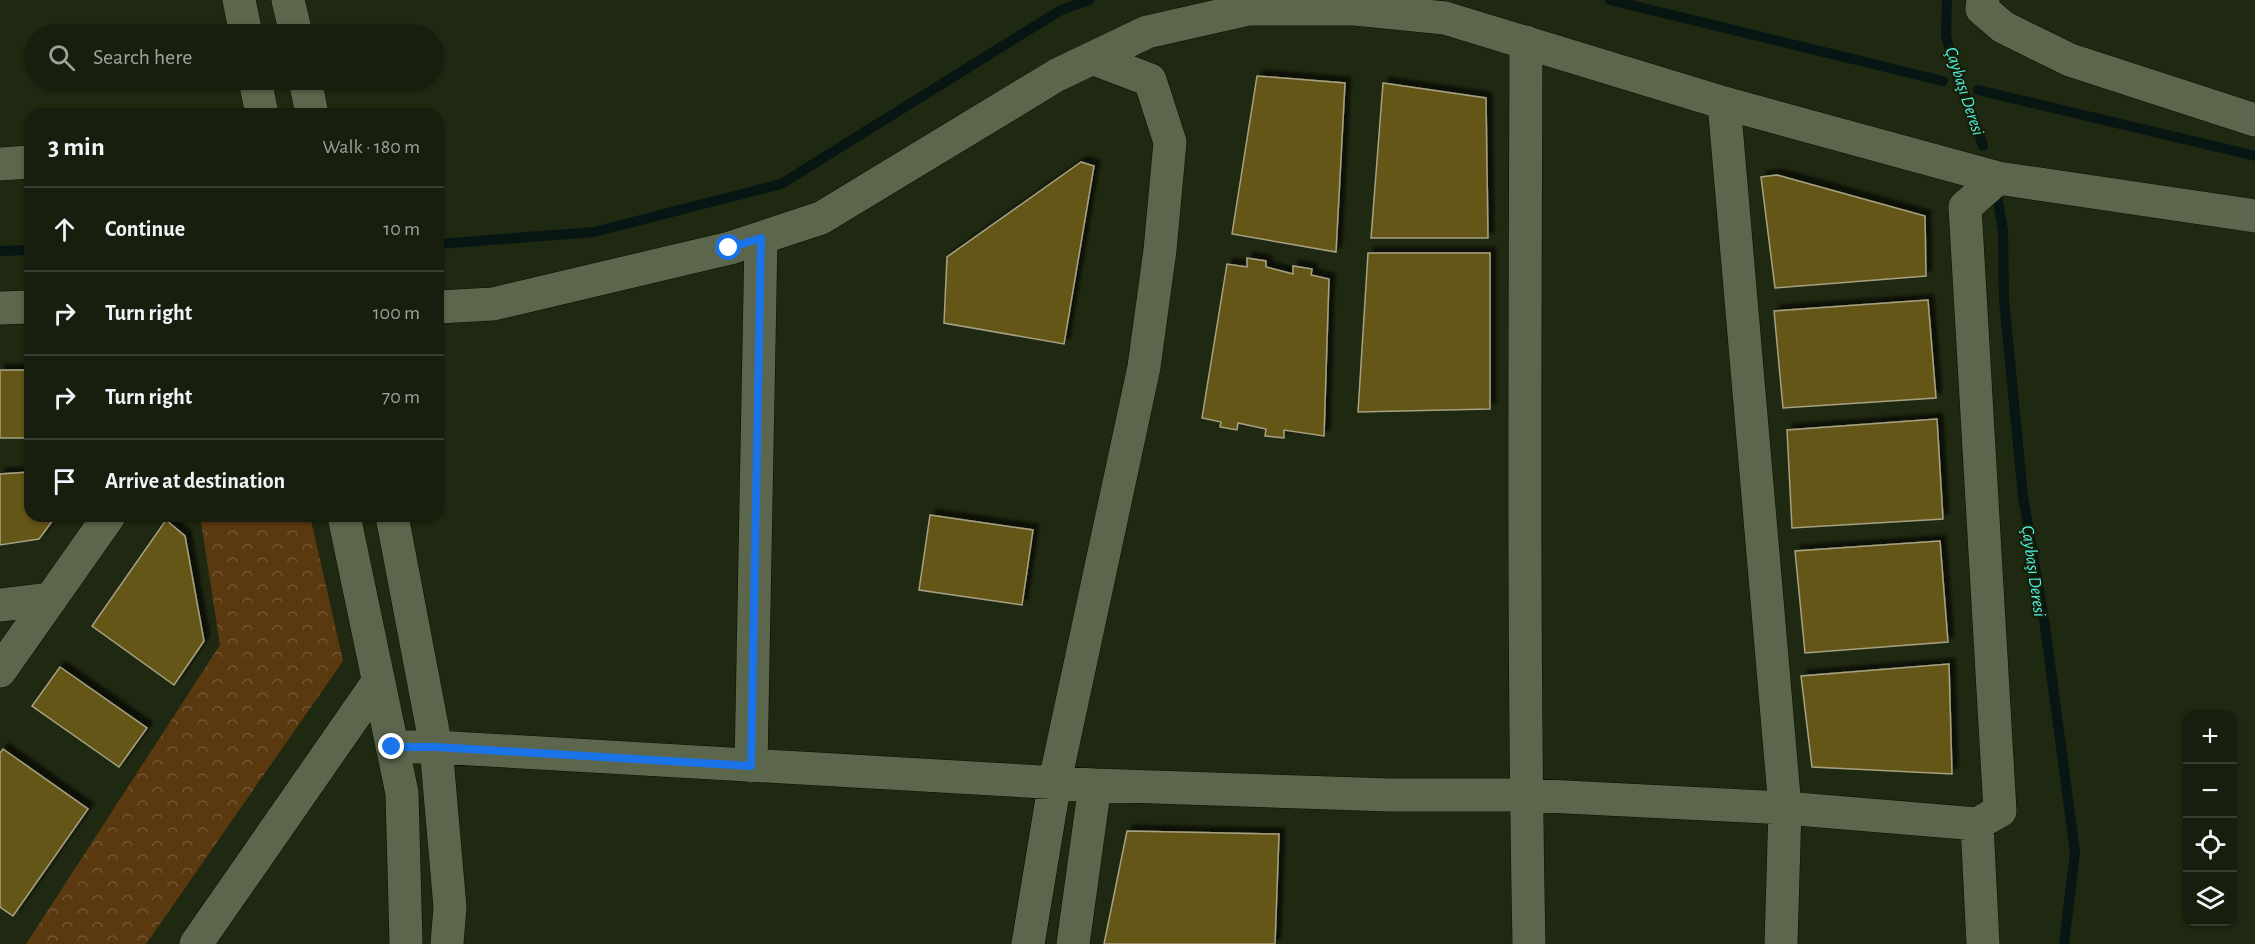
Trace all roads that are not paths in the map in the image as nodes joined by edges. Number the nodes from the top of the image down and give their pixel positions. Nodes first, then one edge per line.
1 (239, 0) edge
2 (288, 0) edge
3 (1983, 0) edge
4 (244, 24) edge
5 (294, 24) edge
6 (1526, 42) junction
7 (1092, 58) junction
8 (257, 90) edge
9 (307, 90) edge
10 (1724, 103) junction
11 (261, 108) edge
12 (311, 108) edge
13 (2255, 120) edge
14 (24, 162) edge
15 (0, 164) edge
16 (1998, 178) junction
17 (2255, 216) edge
18 (761, 238) junction
19 (444, 307) edge
20 (0, 308) edge
21 (24, 308) edge
22 (106, 522) edge
23 (345, 522) edge
24 (393, 522) edge
25 (51, 599) junction
26 (0, 605) edge
27 (0, 671) edge
28 (378, 682) junction
29 (392, 747) junction
30 (436, 747) junction
31 (751, 766) junction
32 (1055, 781) junction
33 (1095, 785) junction
34 (1526, 795) junction
35 (1785, 808) junction
36 (1977, 824) junction
37 (196, 944) edge
38 (406, 944) edge
39 (447, 944) edge
40 (1028, 944) edge
41 (1073, 944) edge
42 (1529, 944) edge
43 (1781, 944) edge
44 (1983, 944) edge

1 - 4 street
2 - 5 street
3 - 13 street
6 - 7 street
6 - 10 street
6 - 34 street
7 - 18 street
7 - 32 street
8 - 11 street
9 - 12 street
10 - 16 street
10 - 35 street
14 - 15 street
16 - 17 street
16 - 36 street
18 - 19 street
18 - 31 street
20 - 21 street
22 - 25 street
23 - 28 street
24 - 30 street
25 - 26 street
25 - 27 street
28 - 29 street
28 - 37 street
29 - 30 street
29 - 38 street
30 - 31 street
30 - 39 street
31 - 32 street
32 - 33 street
32 - 40 street
33 - 34 street
33 - 41 street
34 - 35 street
34 - 42 street
35 - 36 street
35 - 43 street
36 - 44 street

